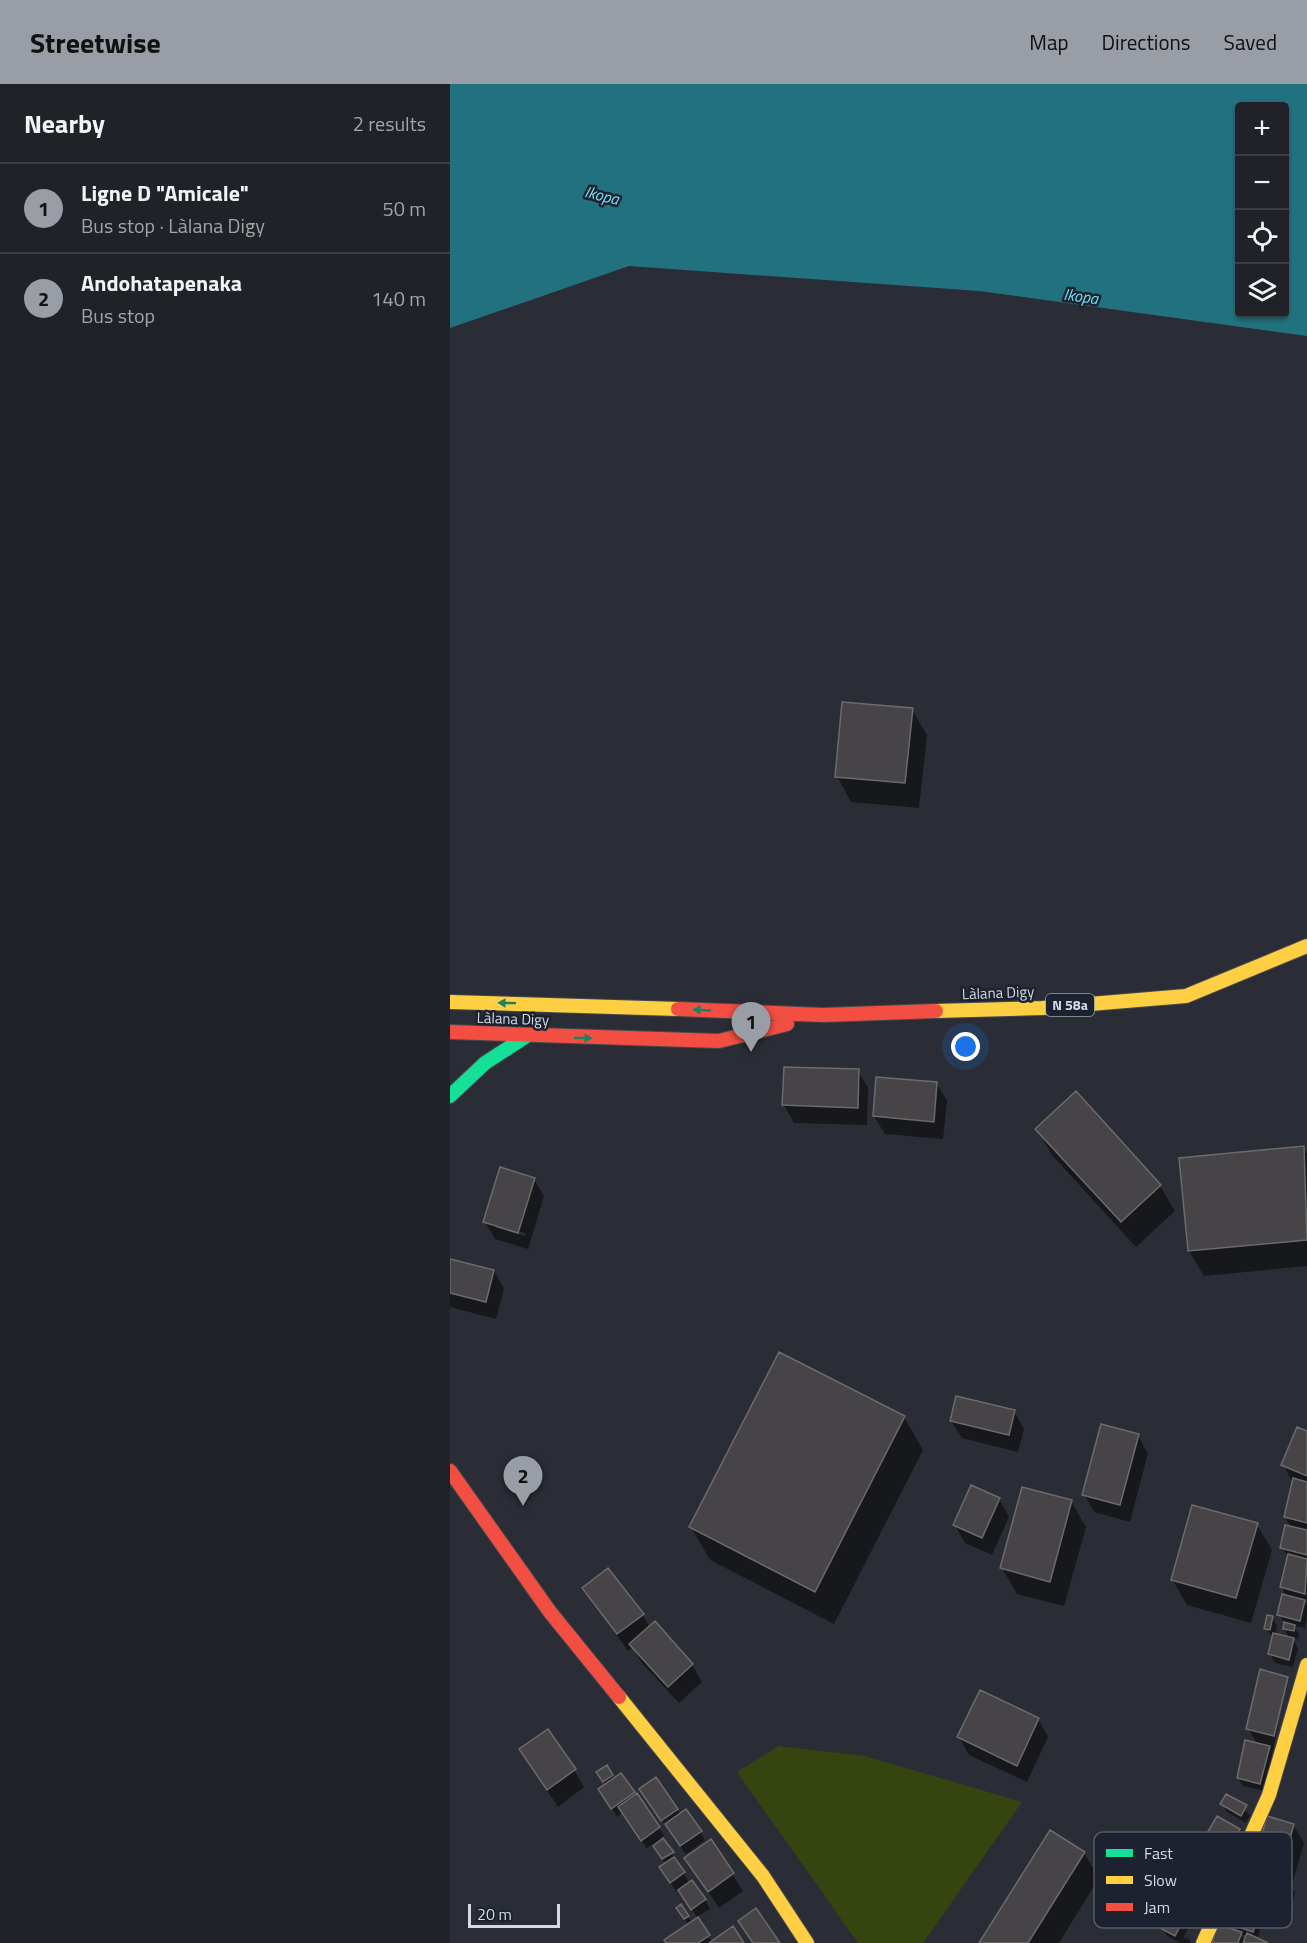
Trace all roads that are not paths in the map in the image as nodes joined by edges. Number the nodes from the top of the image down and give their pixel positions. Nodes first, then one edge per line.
1 (1307, 946) edge
2 (450, 1002) edge
3 (823, 1016) junction
4 (450, 1032) edge
5 (525, 1036) junction
6 (450, 1096) edge
7 (450, 1471) edge
8 (1307, 1665) edge
9 (1252, 1832) edge
10 (1210, 1928) edge
11 (807, 1943) edge
12 (1203, 1943) edge

1 - 3 main road, Làlana Digy / N 58a
3 -> 2 main road, Làlana Digy / N 58a
5 -> 3 main road, Làlana Digy / N 58a
4 - 5 main road, Làlana Digy / N 58a
5 - 6 main road
7 - 11 main road
8 - 9 main road
10 - 12 main road

